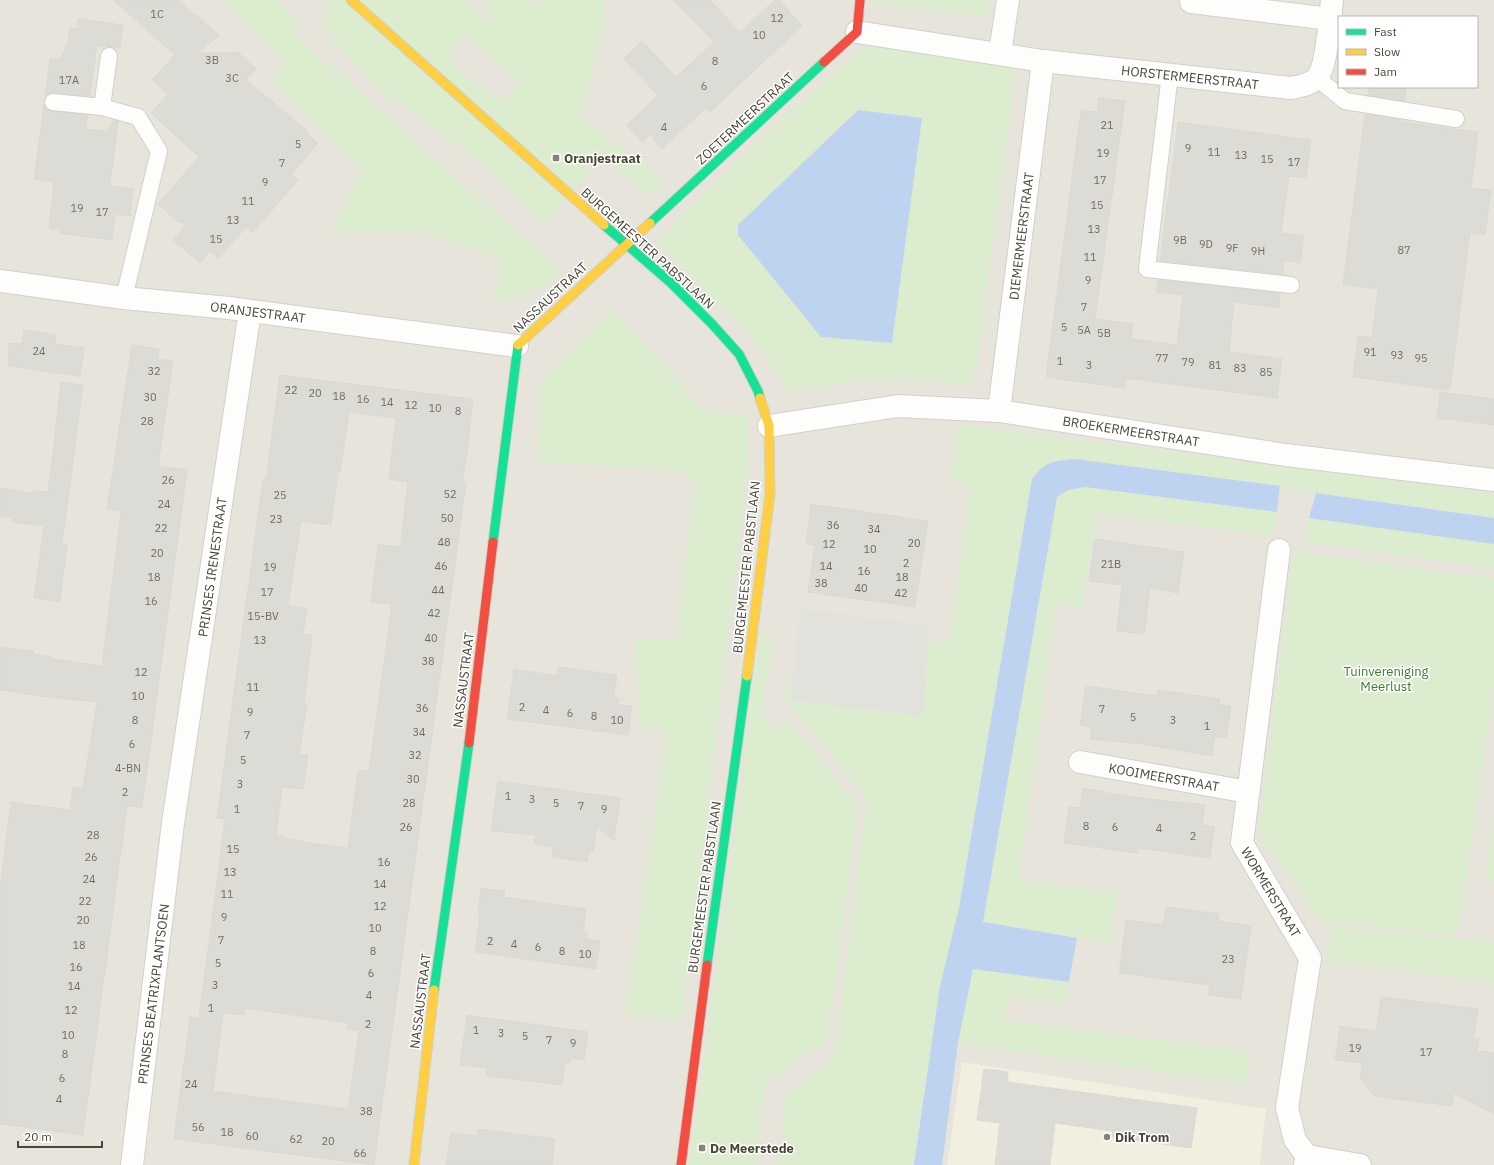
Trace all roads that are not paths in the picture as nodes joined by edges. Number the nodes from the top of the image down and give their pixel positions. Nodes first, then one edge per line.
1 (352, 0) edge
2 (860, 0) edge
3 (1008, 0) edge
4 (1192, 2) dead end
5 (1331, 10) edge
6 (857, 32) junction
7 (1000, 53) junction
8 (108, 56) dead end
9 (1043, 61) junction
10 (1170, 74) junction
11 (1317, 78) junction
12 (53, 102) dead end
13 (102, 108) junction
14 (1456, 120) dead end
15 (626, 245) junction
16 (0, 281) edge
17 (1291, 285) dead end
18 (124, 298) junction
19 (250, 311) junction
20 (517, 346) junction
21 (999, 411) junction
22 (769, 426) junction
23 (1494, 480) edge
24 (1279, 550) dead end
25 (1080, 762) dead end
26 (1248, 792) junction
27 (173, 823) joint
28 (1306, 1161) edge
29 (132, 1165) edge
30 (414, 1165) edge
31 (681, 1165) edge
32 (1360, 1165) edge

1 - 15 street, BURGEMEESTER PABSTLAAN
2 - 6 street
3 - 7 street
4 - 5 street
5 - 11 street
6 - 7 street, HORSTERMEERSTRAAT
6 - 15 street, ZOETERMEERSTRAAT
7 - 9 street, HORSTERMEERSTRAAT
8 - 13 lane
9 - 10 street, HORSTERMEERSTRAAT
9 - 21 street, DIEMERMEERSTRAAT
10 - 11 street, HORSTERMEERSTRAAT
10 - 17 lane
11 - 14 lane
12 - 13 lane
13 - 18 lane
15 - 20 street, NASSAUSTRAAT
15 - 22 street, BURGEMEESTER PABSTLAAN
16 - 18 street, ORANJESTRAAT
18 - 19 street, ORANJESTRAAT
19 - 20 street, ORANJESTRAAT
19 - 27 street, PRINSES IRENESTRAAT
20 - 30 street, NASSAUSTRAAT
21 - 22 street, BROEKERMEERSTRAAT
21 - 23 street, BROEKERMEERSTRAAT
22 - 31 street, BURGEMEESTER PABSTLAAN
24 - 26 street, WORMERSTRAAT
25 - 26 street, KOOIMEERSTRAAT
26 - 28 street, WORMERSTRAAT
27 - 29 street, PRINSES BEATRIXPLANTSOEN
28 - 32 street, WORMERSTRAAT

